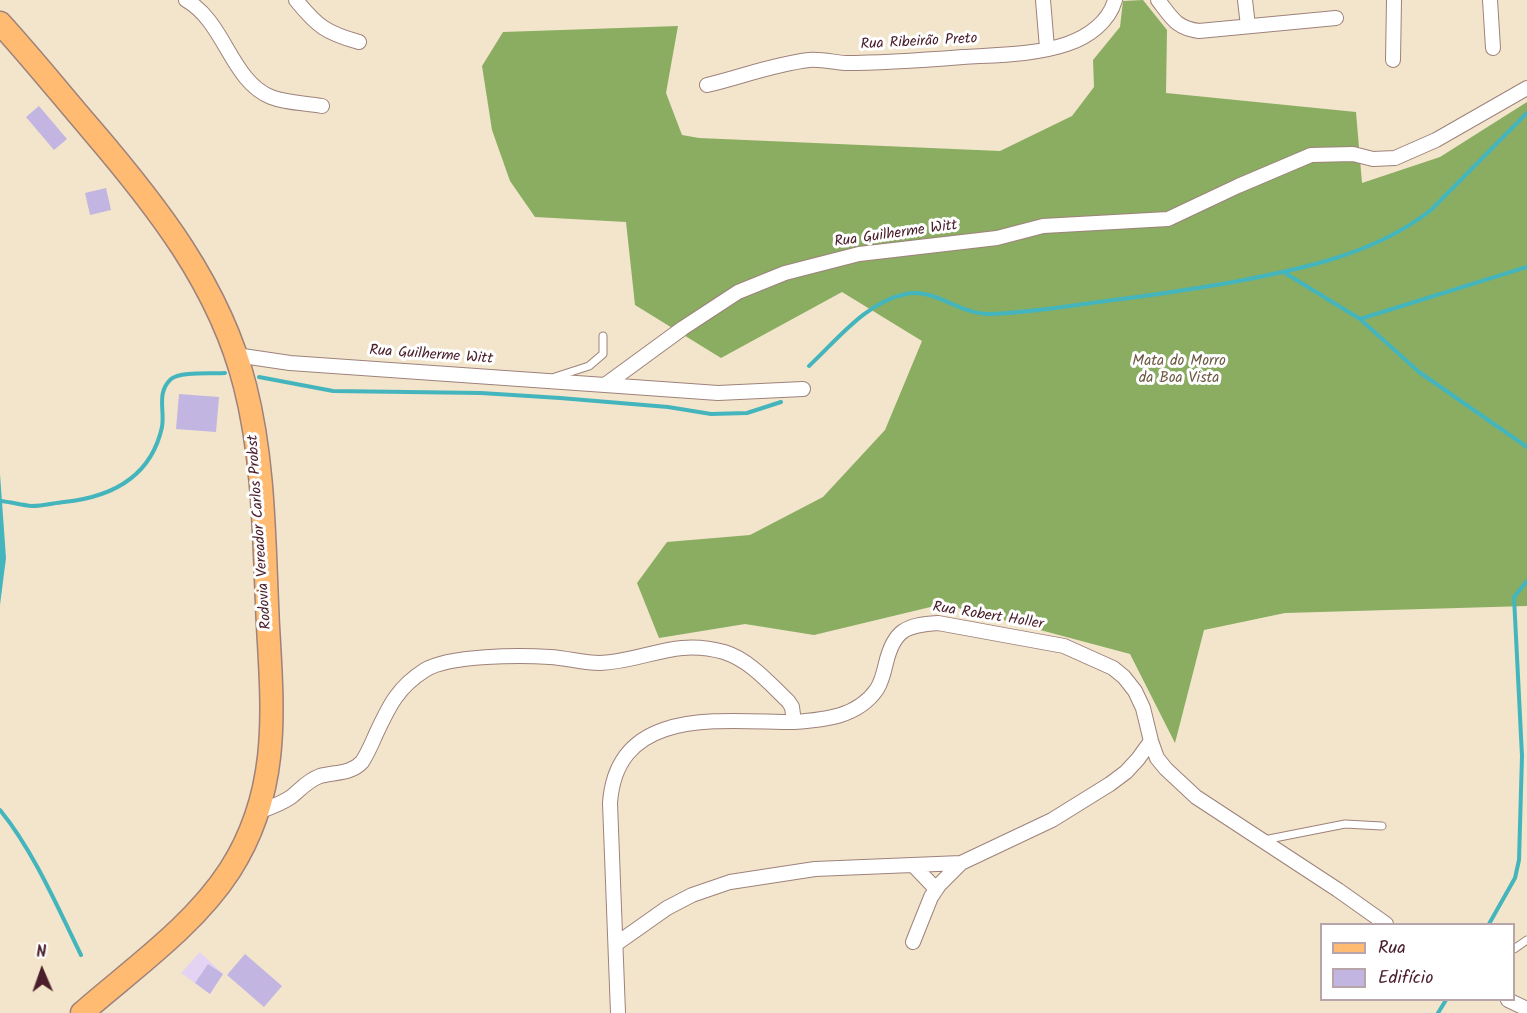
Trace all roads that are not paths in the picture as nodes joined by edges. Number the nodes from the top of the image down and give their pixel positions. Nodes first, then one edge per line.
1 (186, 0) edge
2 (296, 0) edge
3 (1042, 0) edge
4 (1115, 0) edge
5 (1158, 0) edge
6 (1245, 0) edge
7 (1394, 0) edge
8 (1490, 0) edge
9 (1336, 18) dead end
10 (0, 23) edge
11 (1248, 26) junction
12 (359, 42) dead end
13 (1047, 48) junction
14 (1492, 48) dead end
15 (1394, 60) dead end
16 (707, 85) dead end
17 (1527, 88) edge
18 (322, 106) dead end
19 (603, 336) dead end
20 (236, 355) junction
21 (545, 381) junction
22 (605, 385) junction
23 (803, 389) dead end
24 (794, 722) junction
25 (1151, 741) junction
26 (258, 812) junction
27 (1382, 826) dead end
28 (1263, 840) junction
29 (961, 863) junction
30 (913, 865) junction
31 (936, 889) junction
32 (1385, 923) edge
33 (913, 942) dead end
34 (616, 944) junction
35 (1512, 1001) edge
36 (95, 1006) edge
37 (1527, 1009) edge
38 (81, 1013) edge
39 (618, 1013) edge

1 - 18 street
2 - 12 street
3 - 13 street
4 - 13 street, Rua Ribeirão Preto
5 - 11 street
6 - 11 street
7 - 15 street
8 - 14 street
9 - 11 street
10 - 20 main road, Rodovia Vereador Carlos Probst
13 - 16 street, Rua Ribeirão Preto
17 - 22 street, Rua Guilherme Witt
19 - 21 lane
20 - 21 street, Rua Guilherme Witt
20 - 26 main road, Rodovia Vereador Carlos Probst
21 - 22 street, Rua Guilherme Witt
22 - 23 street
24 - 25 street, Rua Robert Holler
24 - 26 street
24 - 34 street, Rua Robert Holler
25 - 28 street, Rua Robert Holler
25 - 29 street
26 - 36 main road, Rodovia Vereador Carlos Probst
27 - 28 lane
28 - 32 street, Rua Robert Holler
29 - 30 street
29 - 31 street
30 - 31 street
30 - 34 street
31 - 33 street
34 - 39 street, Rua Robert Holler
35 - 37 street
36 - 38 main road, Rodovia Vereador Carlos Probst

